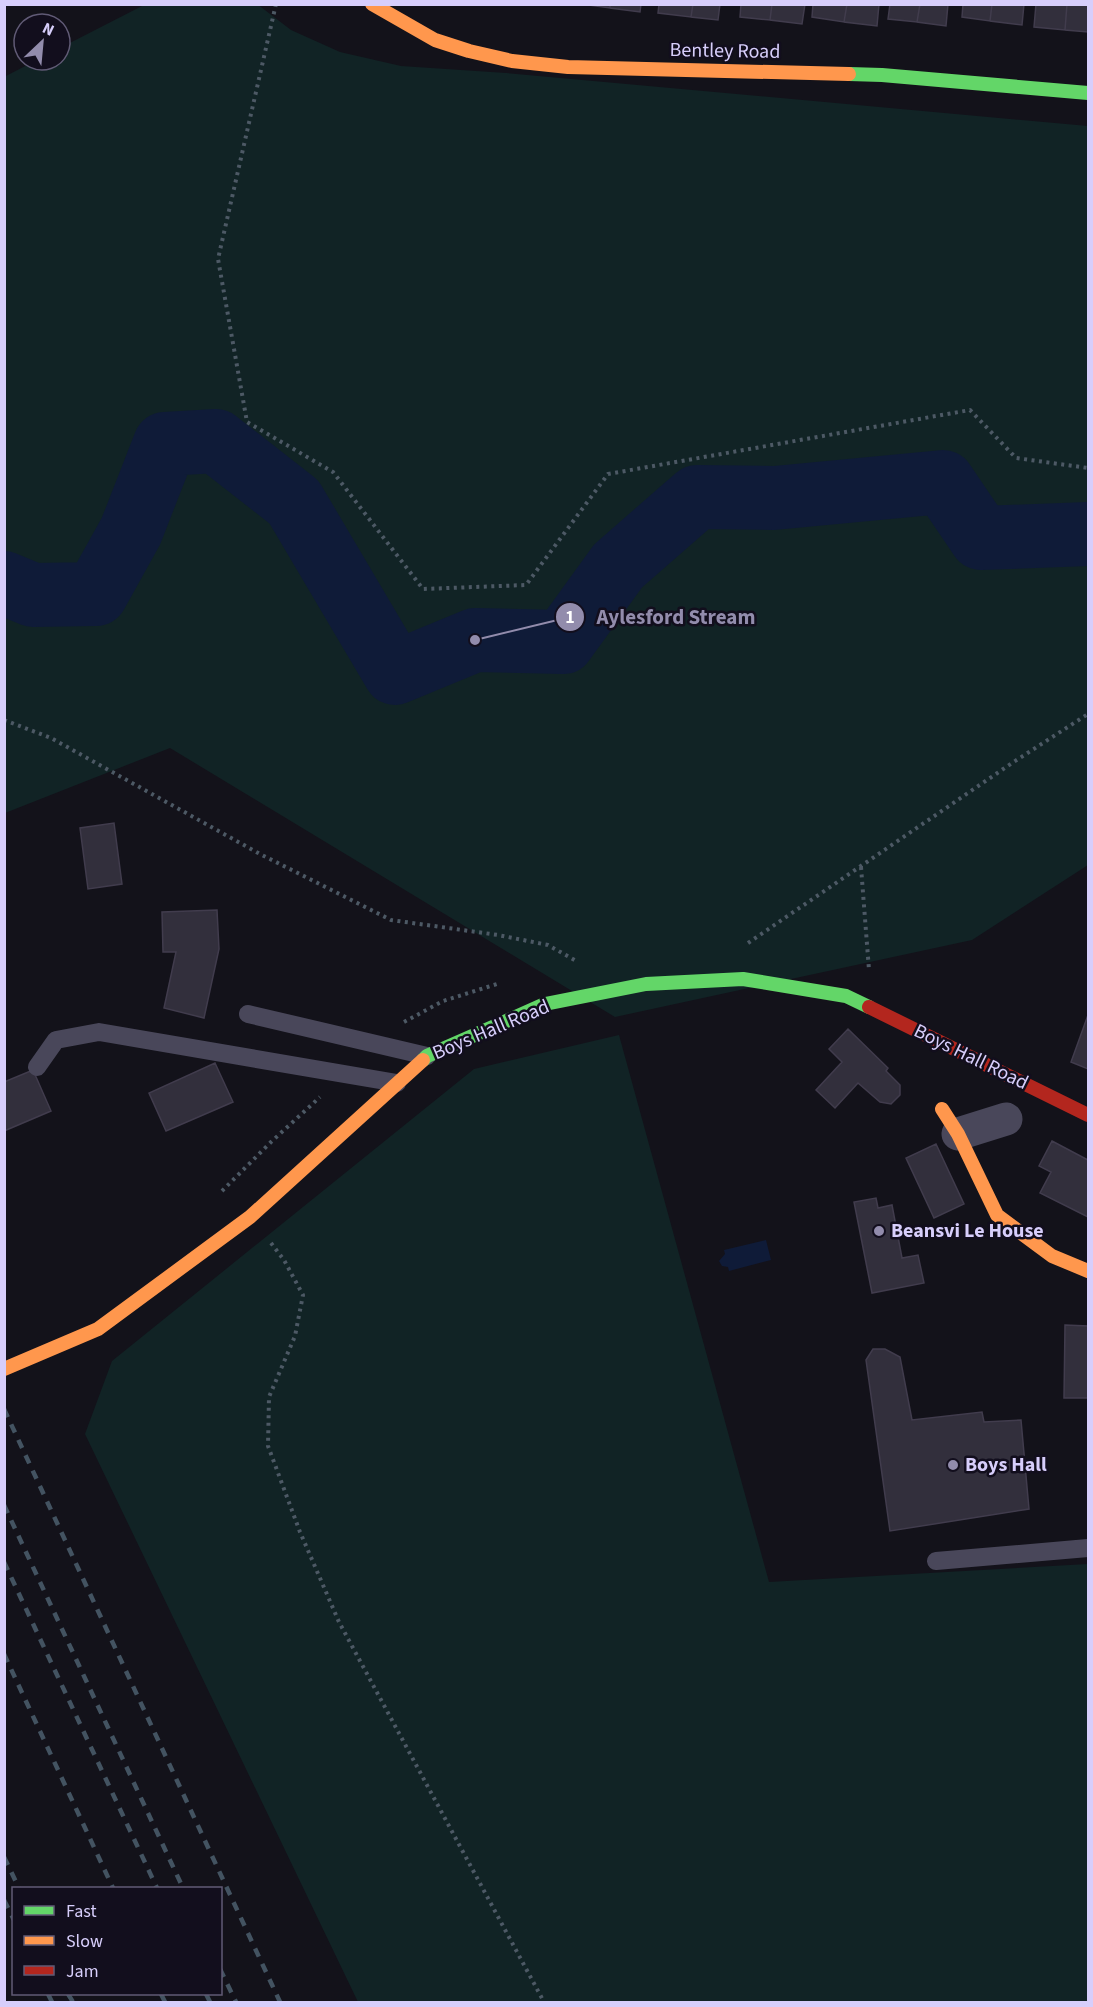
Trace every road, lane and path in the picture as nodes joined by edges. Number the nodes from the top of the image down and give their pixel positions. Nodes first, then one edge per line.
1 (276, 4) edge
2 (372, 4) edge
3 (1089, 93) edge
4 (1089, 468) edge
5 (1089, 714) edge
6 (4, 720) edge
7 (861, 866) junction
8 (756, 949) dead end
9 (573, 967) dead end
10 (870, 978) dead end
11 (500, 983) dead end
12 (248, 1014) dead end
13 (378, 1045) junction
14 (427, 1056) junction
15 (37, 1067) dead end
16 (346, 1074) junction
17 (397, 1083) junction
18 (1089, 1115) edge
19 (1006, 1119) dead end
20 (950, 1122) joint
21 (222, 1191) dead end
22 (250, 1217) junction
23 (1089, 1271) edge
24 (4, 1369) edge
25 (1089, 1548) edge
26 (936, 1561) dead end
27 (544, 2002) edge

1 - 4 path
2 - 3 street, Bentley Road
5 - 7 path
6 - 9 path
7 - 8 path
7 - 10 path
11 - 13 path
12 - 13 lane
13 - 14 lane
14 - 17 street, Boys Hall Road
14 - 18 street, Boys Hall Road
15 - 16 lane
16 - 17 lane
16 - 21 path
17 - 22 street, Boys Hall Road
19 - 20 street, Boys Hall Road
20 - 23 street, Boys Hall Road
22 - 24 street, Boys Hall Road
22 - 27 path
25 - 26 lane

